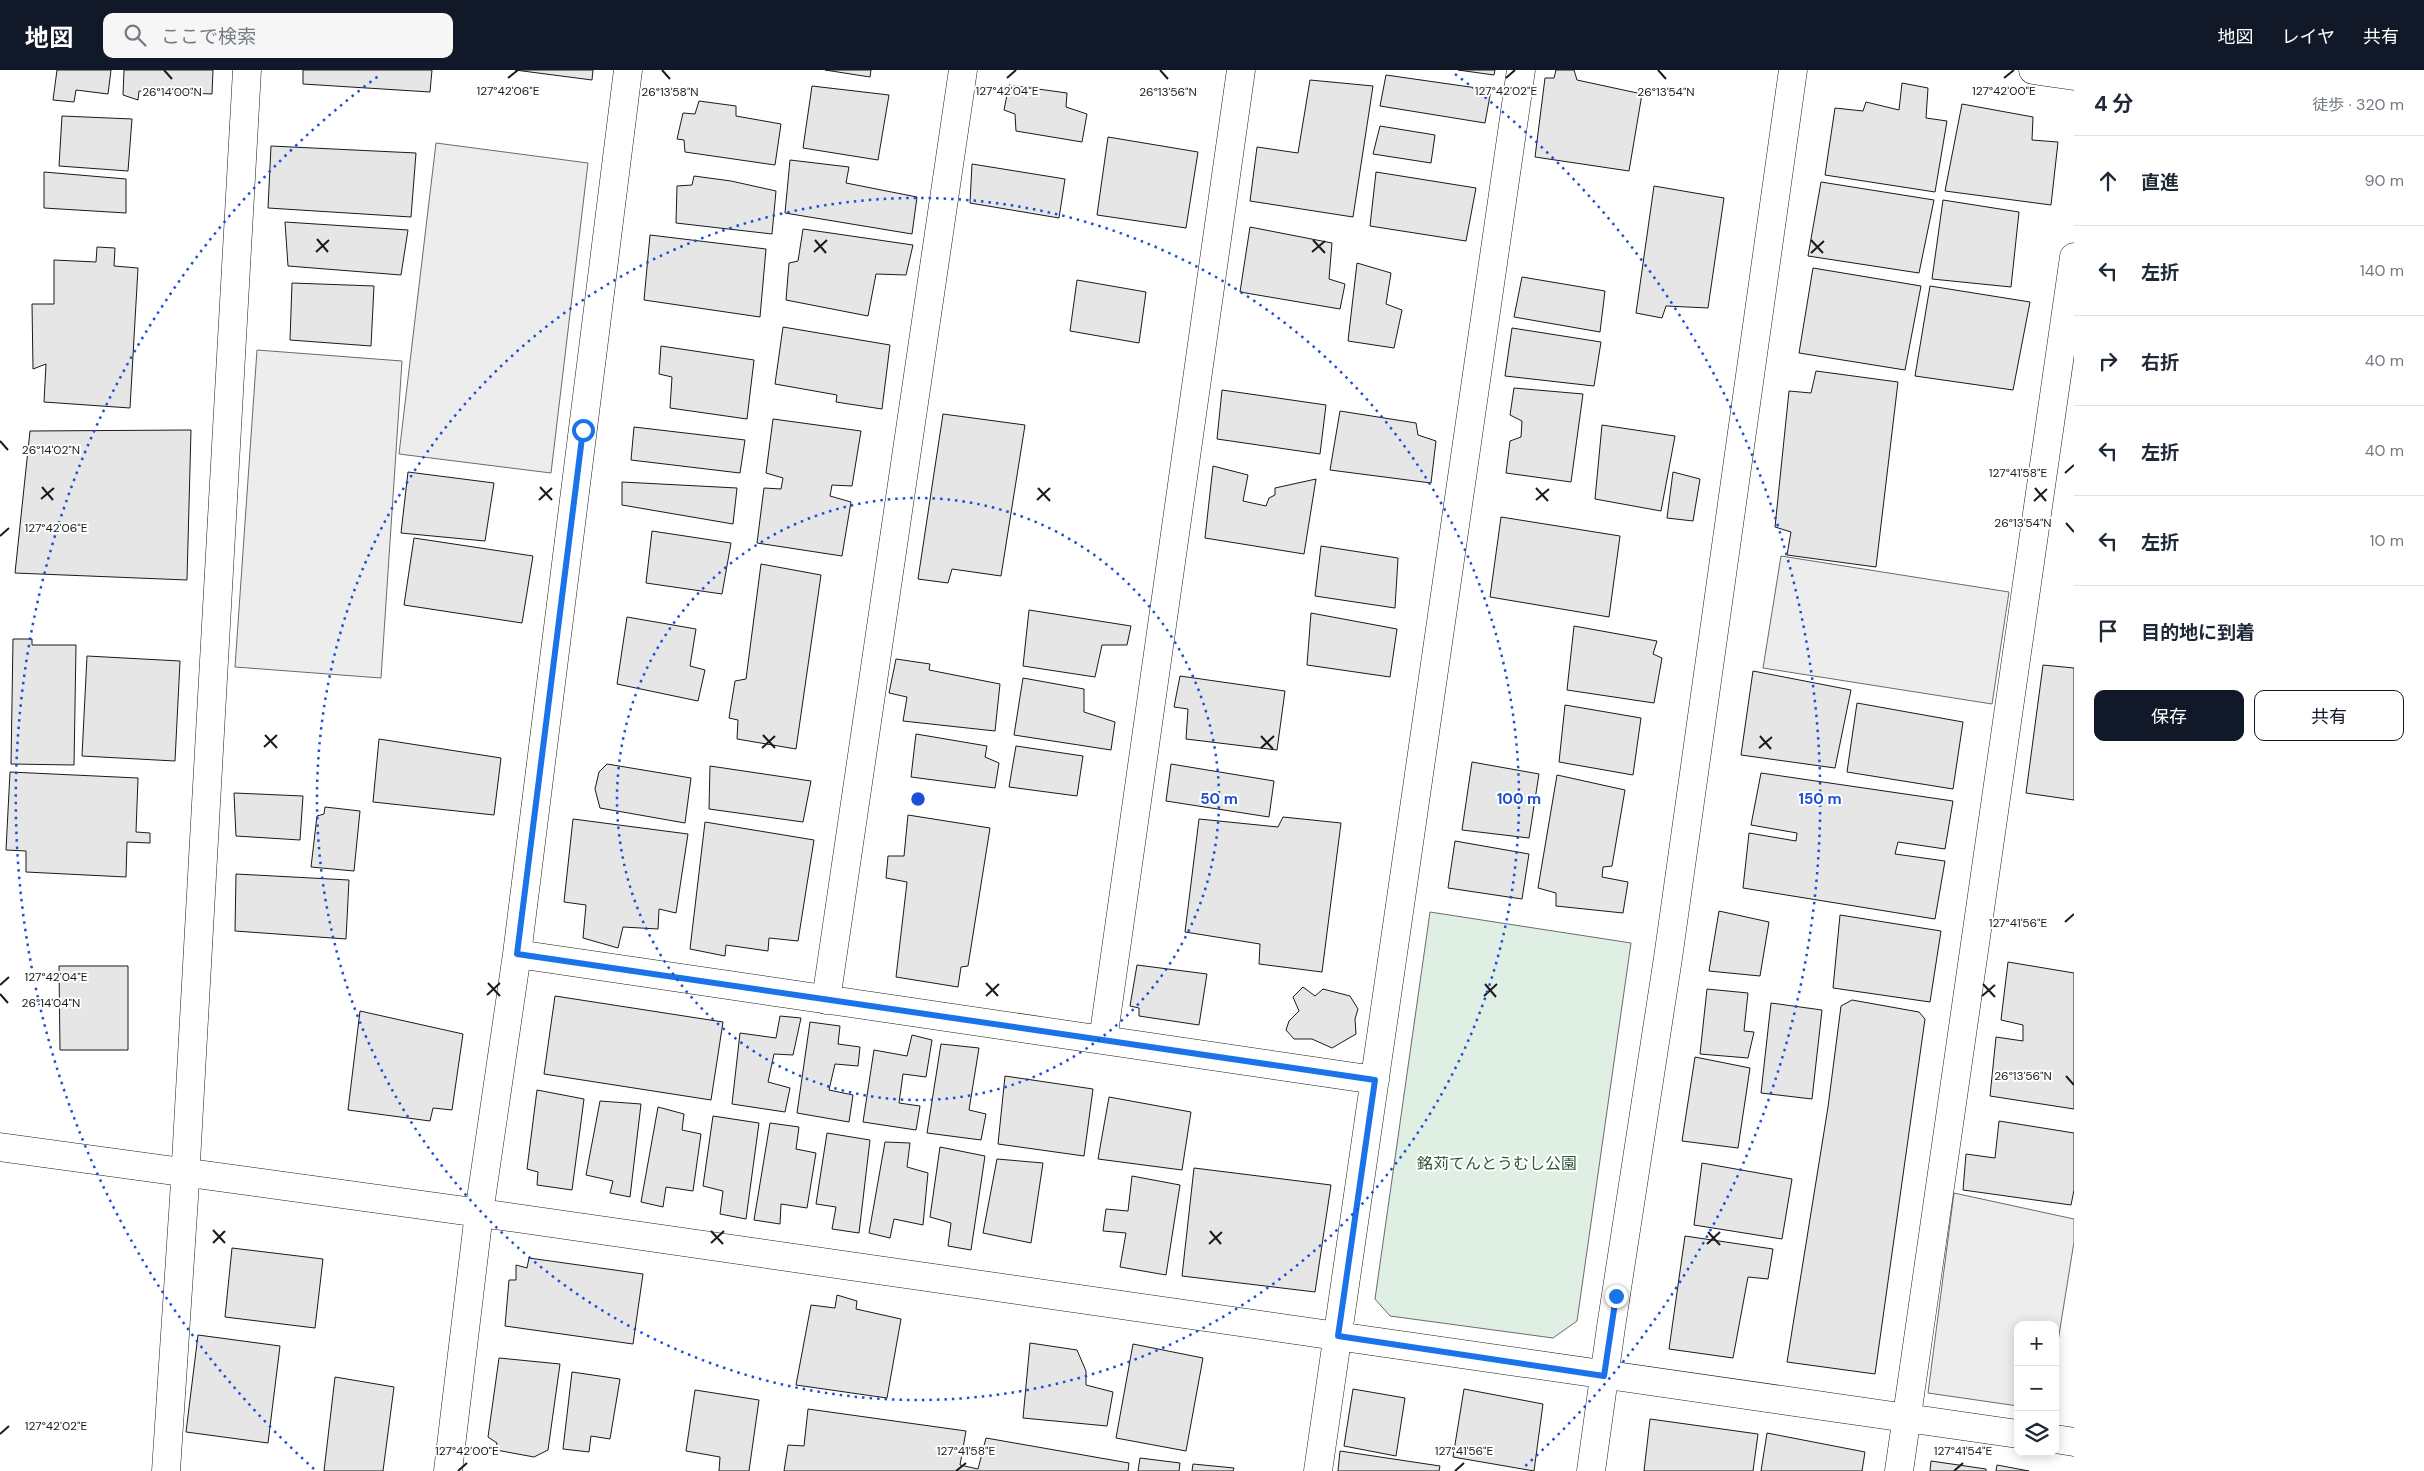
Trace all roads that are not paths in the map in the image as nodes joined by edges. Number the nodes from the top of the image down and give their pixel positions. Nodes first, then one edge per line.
1 (247, 70) edge
2 (628, 70) edge
3 (963, 70) edge
4 (1241, 70) edge
5 (1521, 70) edge
6 (1793, 70) edge
7 (2033, 70) edge
8 (2074, 76) edge
9 (2074, 257) edge
10 (517, 954) junction
11 (826, 1000) junction
12 (1103, 1040) junction
13 (1375, 1080) junction
14 (0, 1147) edge
15 (186, 1173) junction
16 (479, 1213) junction
17 (1338, 1336) junction
18 (1604, 1376) junction
19 (1907, 1417) junction
20 (2014, 1433) edge
21 (2059, 1440) edge
22 (2074, 1442) edge
23 (166, 1471) edge
24 (448, 1471) edge
25 (1318, 1471) edge
26 (1591, 1471) edge
27 (1899, 1471) edge

1 - 15 street
2 - 10 street
3 - 11 street
4 - 12 street
5 - 13 street
6 - 18 street
7 - 8 street
9 - 19 street
10 - 11 street
10 - 16 street
11 - 12 street
12 - 13 street
13 - 17 street
14 - 15 street
15 - 16 street
15 - 23 street
16 - 17 street
16 - 24 street
17 - 18 street
17 - 25 street
18 - 19 street
18 - 26 street
19 - 20 street
19 - 27 street
21 - 22 street

